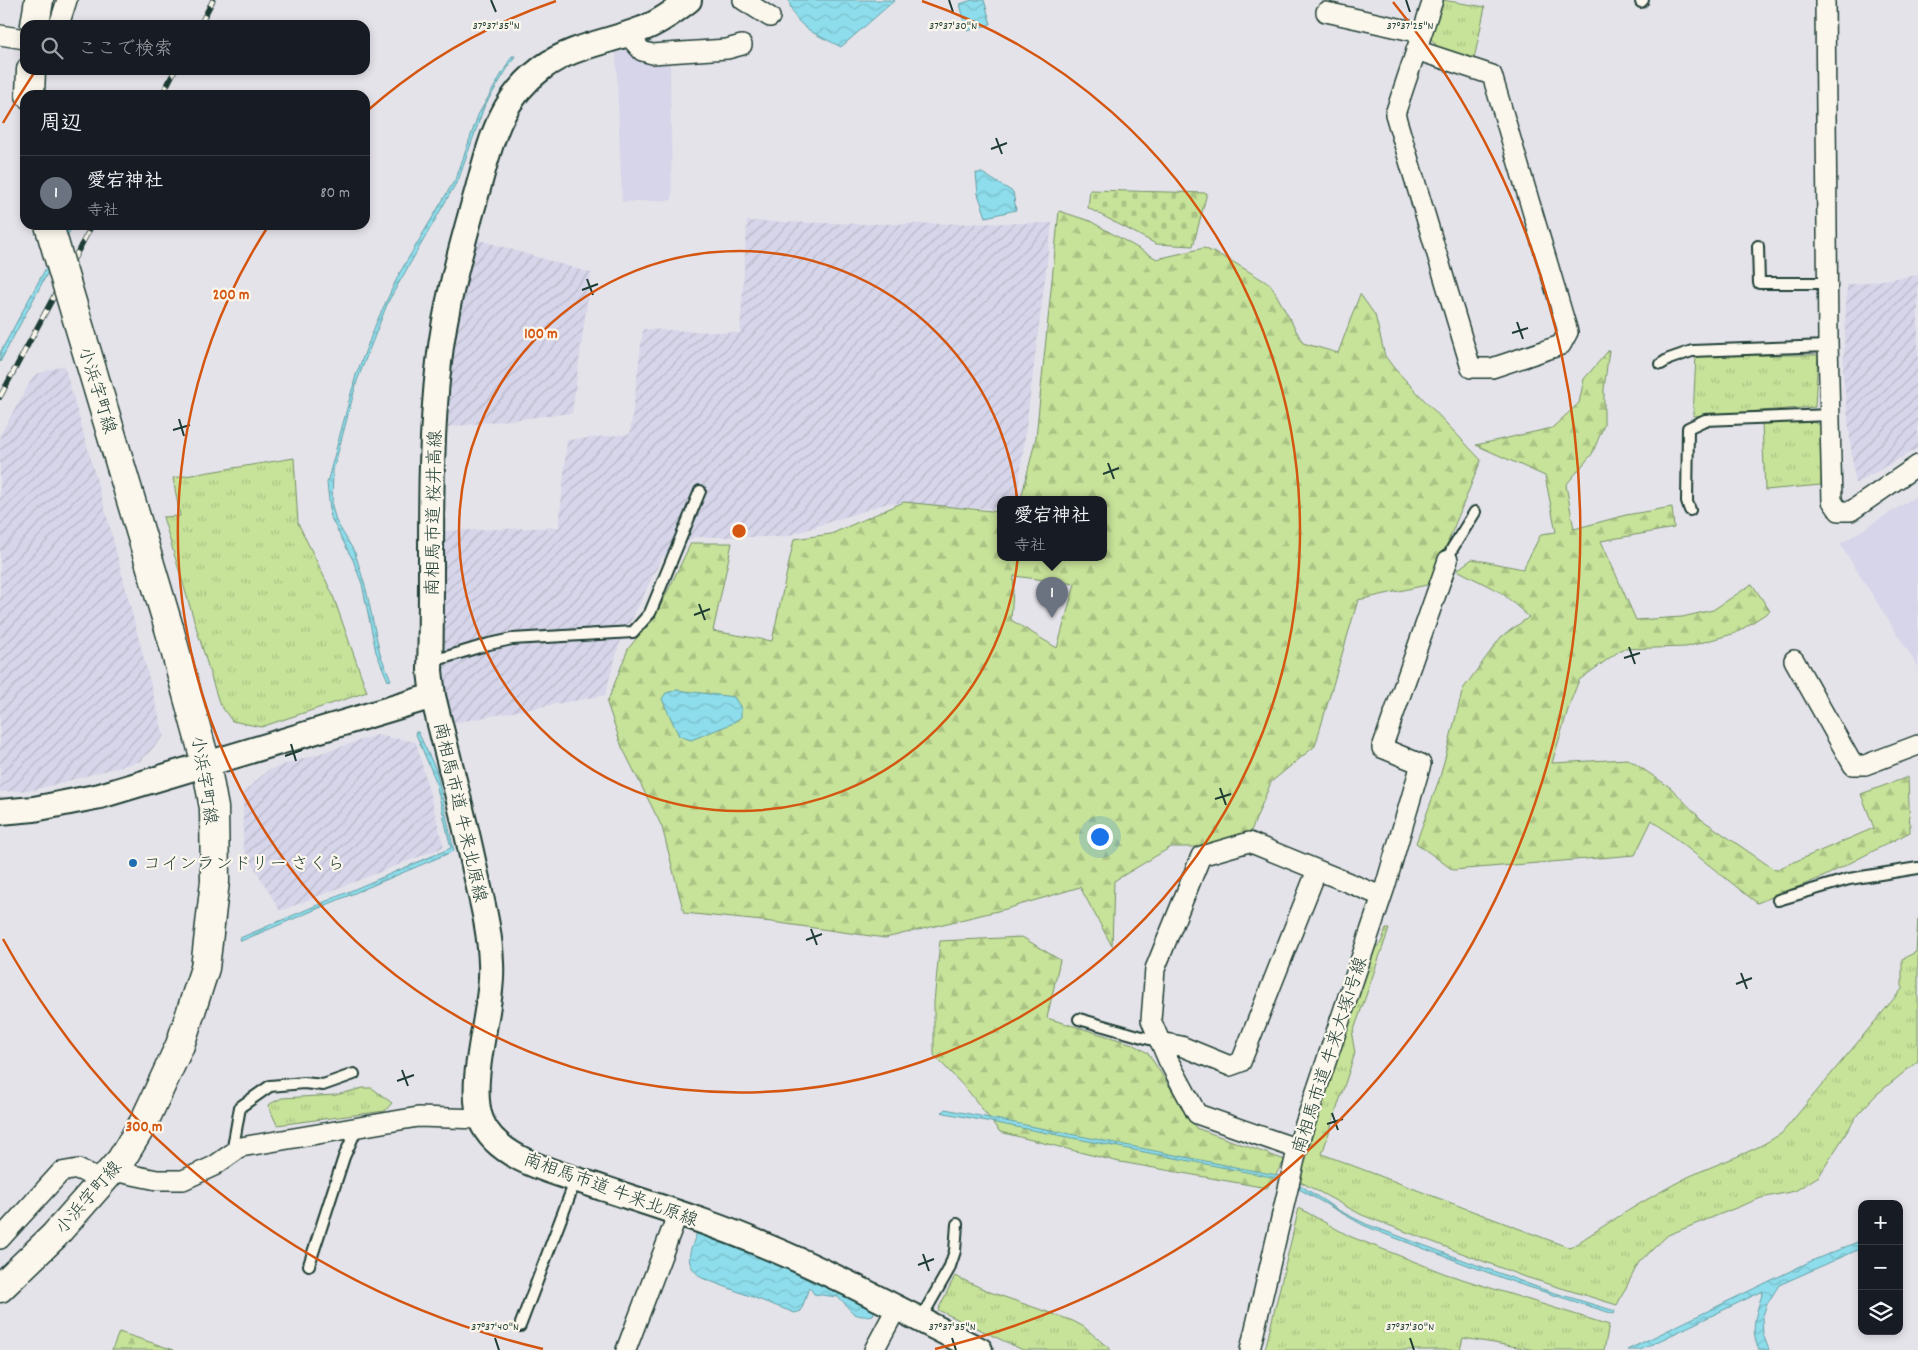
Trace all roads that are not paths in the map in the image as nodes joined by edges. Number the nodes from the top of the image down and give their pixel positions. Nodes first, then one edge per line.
1 (39, 0) edge
2 (67, 0) edge
3 (689, 0) edge
4 (743, 0) edge
5 (1433, 0) edge
6 (1825, 0) edge
7 (1326, 12) dead end
8 (770, 17) dead end
9 (36, 20) edge
10 (60, 20) edge
11 (628, 34) junction
12 (0, 35) edge
13 (20, 38) edge
14 (1419, 42) junction
15 (742, 45) dead end
16 (31, 75) edge
17 (30, 90) edge
18 (50, 230) edge
19 (1758, 246) dead end
20 (1828, 283) junction
21 (1828, 346) junction
22 (1661, 364) dead end
23 (1830, 415) junction
24 (1918, 465) edge
25 (700, 491) dead end
26 (1690, 510) dead end
27 (1475, 512) dead end
28 (1448, 560) joint
29 (1794, 660) dead end
30 (430, 662) junction
31 (433, 696) junction
32 (1918, 745) edge
33 (206, 764) junction
34 (0, 812) edge
35 (1918, 868) edge
36 (1317, 870) junction
37 (1381, 896) junction
38 (1778, 900) dead end
39 (1079, 1019) dead end
40 (1160, 1042) junction
41 (354, 1074) dead end
42 (481, 1119) junction
43 (356, 1128) junction
44 (1298, 1149) junction
45 (232, 1153) junction
46 (108, 1177) junction
47 (576, 1179) junction
48 (678, 1213) junction
49 (957, 1224) dead end
50 (0, 1239) edge
51 (309, 1265) dead end
52 (0, 1288) edge
53 (896, 1309) junction
54 (920, 1320) junction
55 (520, 1326) dead end
56 (626, 1350) edge
57 (874, 1350) edge
58 (980, 1350) edge
59 (1250, 1350) edge

1 - 9 main road
2 - 10 street
3 - 11 street, 南相馬市道 桜井高線
4 - 8 street
5 - 14 street
6 - 20 street
7 - 14 street
11 - 15 street
11 - 30 street, 南相馬市道 桜井高線
12 - 13 street
14 - 14 street
16 - 17 main road
18 - 33 main road, 小浜字町線, bridge
19 - 20 lane
20 - 21 street
21 - 22 lane
21 - 23 street
23 - 24 street
23 - 26 lane
25 - 30 lane
27 - 28 lane
28 - 37 street, 南相馬市道 牛来大塚1号線
29 - 32 street
30 - 31 street, 南相馬市道 桜井高線
31 - 33 street
31 - 42 street, 南相馬市道 牛来北原線
33 - 34 street
33 - 46 main road, 小浜字町線
35 - 38 lane
36 - 37 street
36 - 40 street
36 - 40 street
37 - 44 street, 南相馬市道 牛来大塚1号線
39 - 40 lane
40 - 44 street
41 - 45 lane
42 - 43 street
42 - 47 street, 南相馬市道 牛来北原線
43 - 45 street
43 - 51 lane
44 - 59 street, 南相馬市道 牛来大塚1号線
45 - 46 street
46 - 50 street
46 - 52 main road, 小浜字町線
47 - 48 street, 南相馬市道 牛来北原線
47 - 55 lane
48 - 53 street, 南相馬市道 牛来北原線
48 - 56 street
49 - 54 lane
53 - 54 street, 南相馬市道 牛来北原線
53 - 57 street
54 - 58 street, 南相馬市道 牛来北原線

